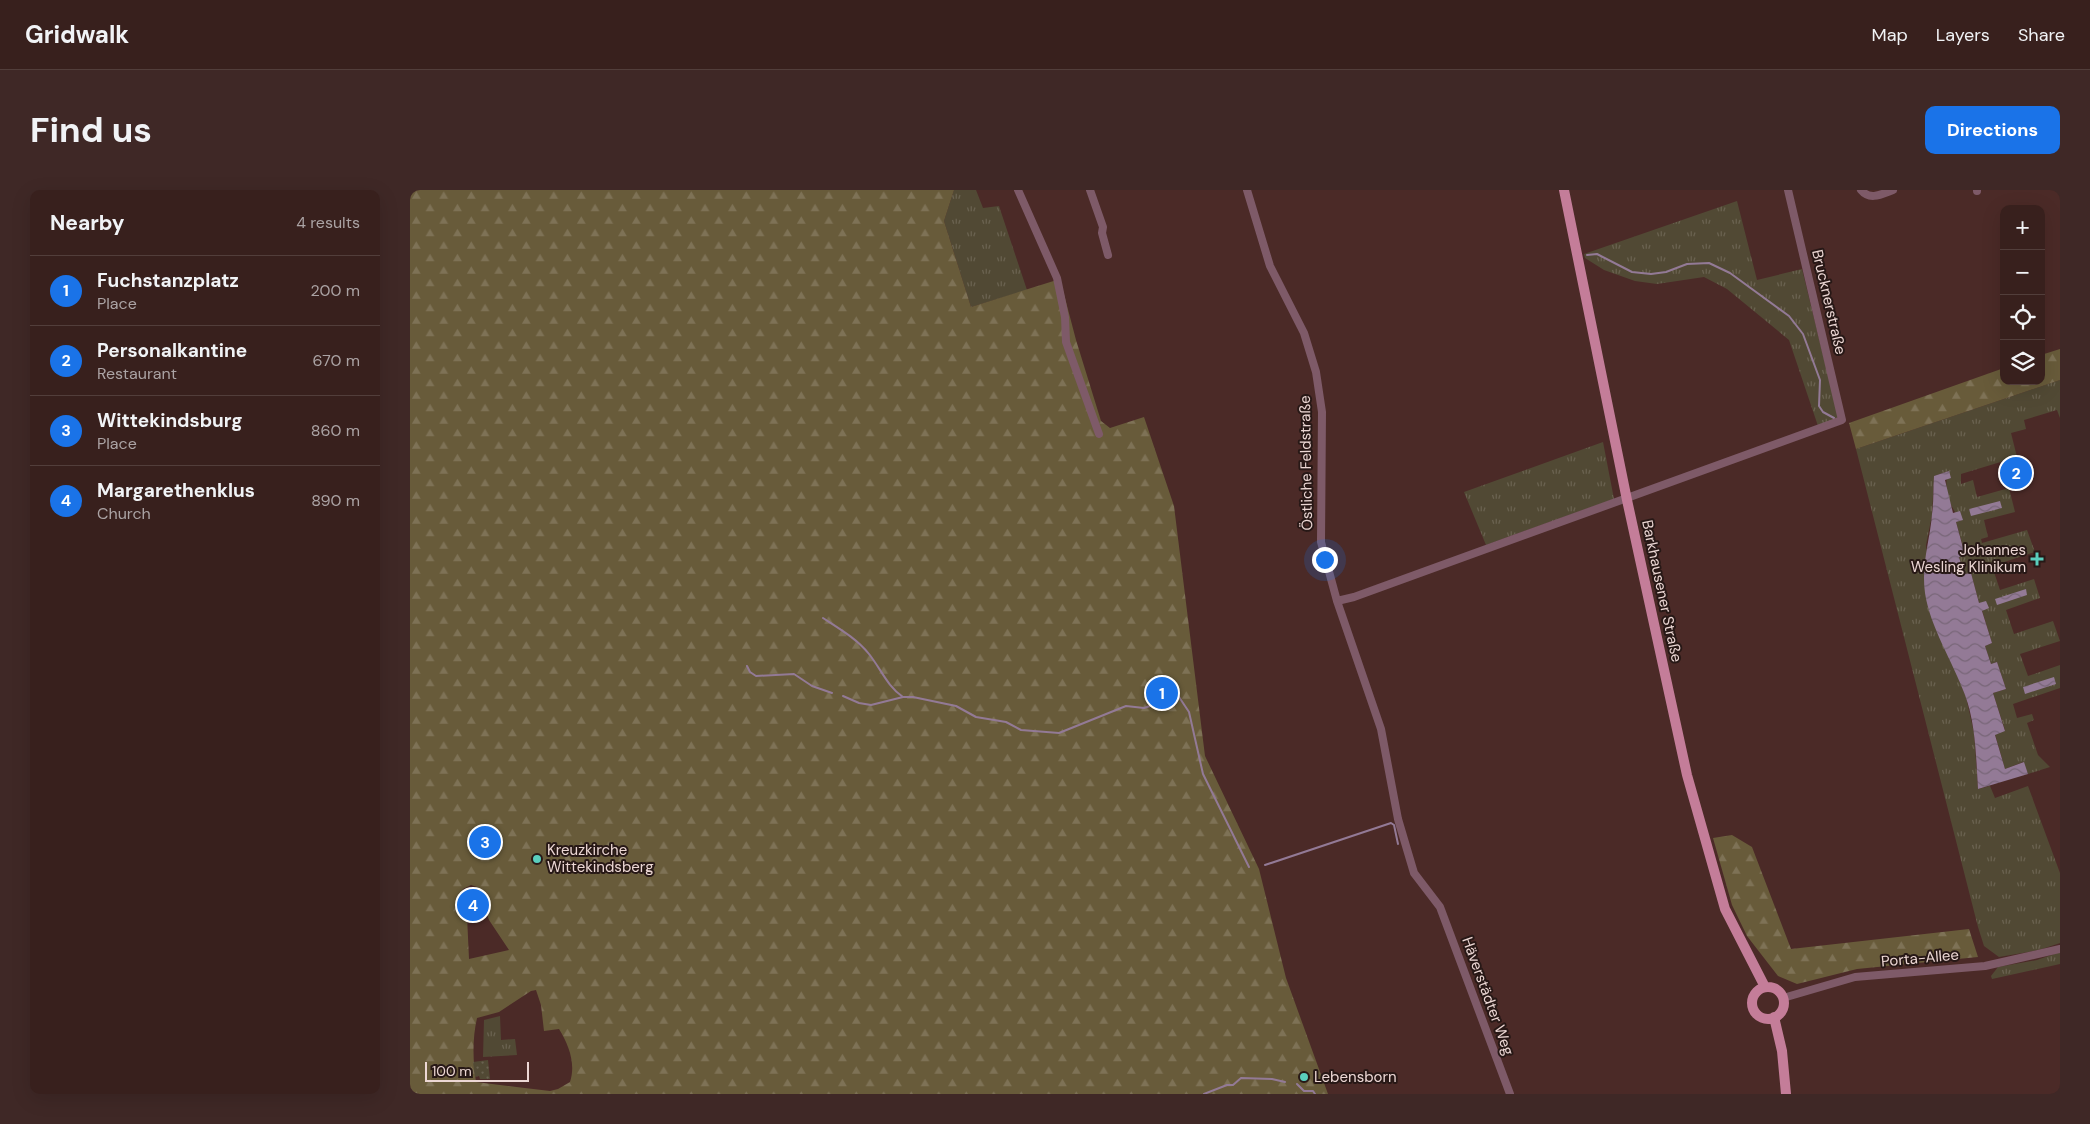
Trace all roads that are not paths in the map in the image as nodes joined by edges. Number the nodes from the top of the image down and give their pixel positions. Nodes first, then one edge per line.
1 (1018, 190) edge
2 (1090, 190) edge
3 (1246, 190) edge
4 (1564, 190) edge
5 (1788, 190) edge
6 (1861, 190) edge
7 (1893, 190) edge
8 (1108, 256) dead end
9 (1099, 434) dead end
10 (1626, 500) junction
11 (1337, 601) junction
12 (1440, 907) joint
13 (2060, 949) edge
14 (1765, 987) junction
15 (1784, 998) junction
16 (1774, 1017) junction
17 (1510, 1094) edge
18 (1786, 1094) edge

1 - 9 street
2 - 8 street
3 - 11 street, Östliche Feldstraße
4 - 10 main road, Barkhausener Straße
5 - 10 street, Brucknerstraße
6 - 7 street
10 - 11 street
10 - 14 main road, Barkhausener Straße
11 - 12 street, Östliche Feldstraße
12 - 17 street, Häverstädter Weg
13 - 15 street, Porta-Allee
14 - 15 main road
14 - 16 main road
15 - 16 main road
16 - 18 main road

